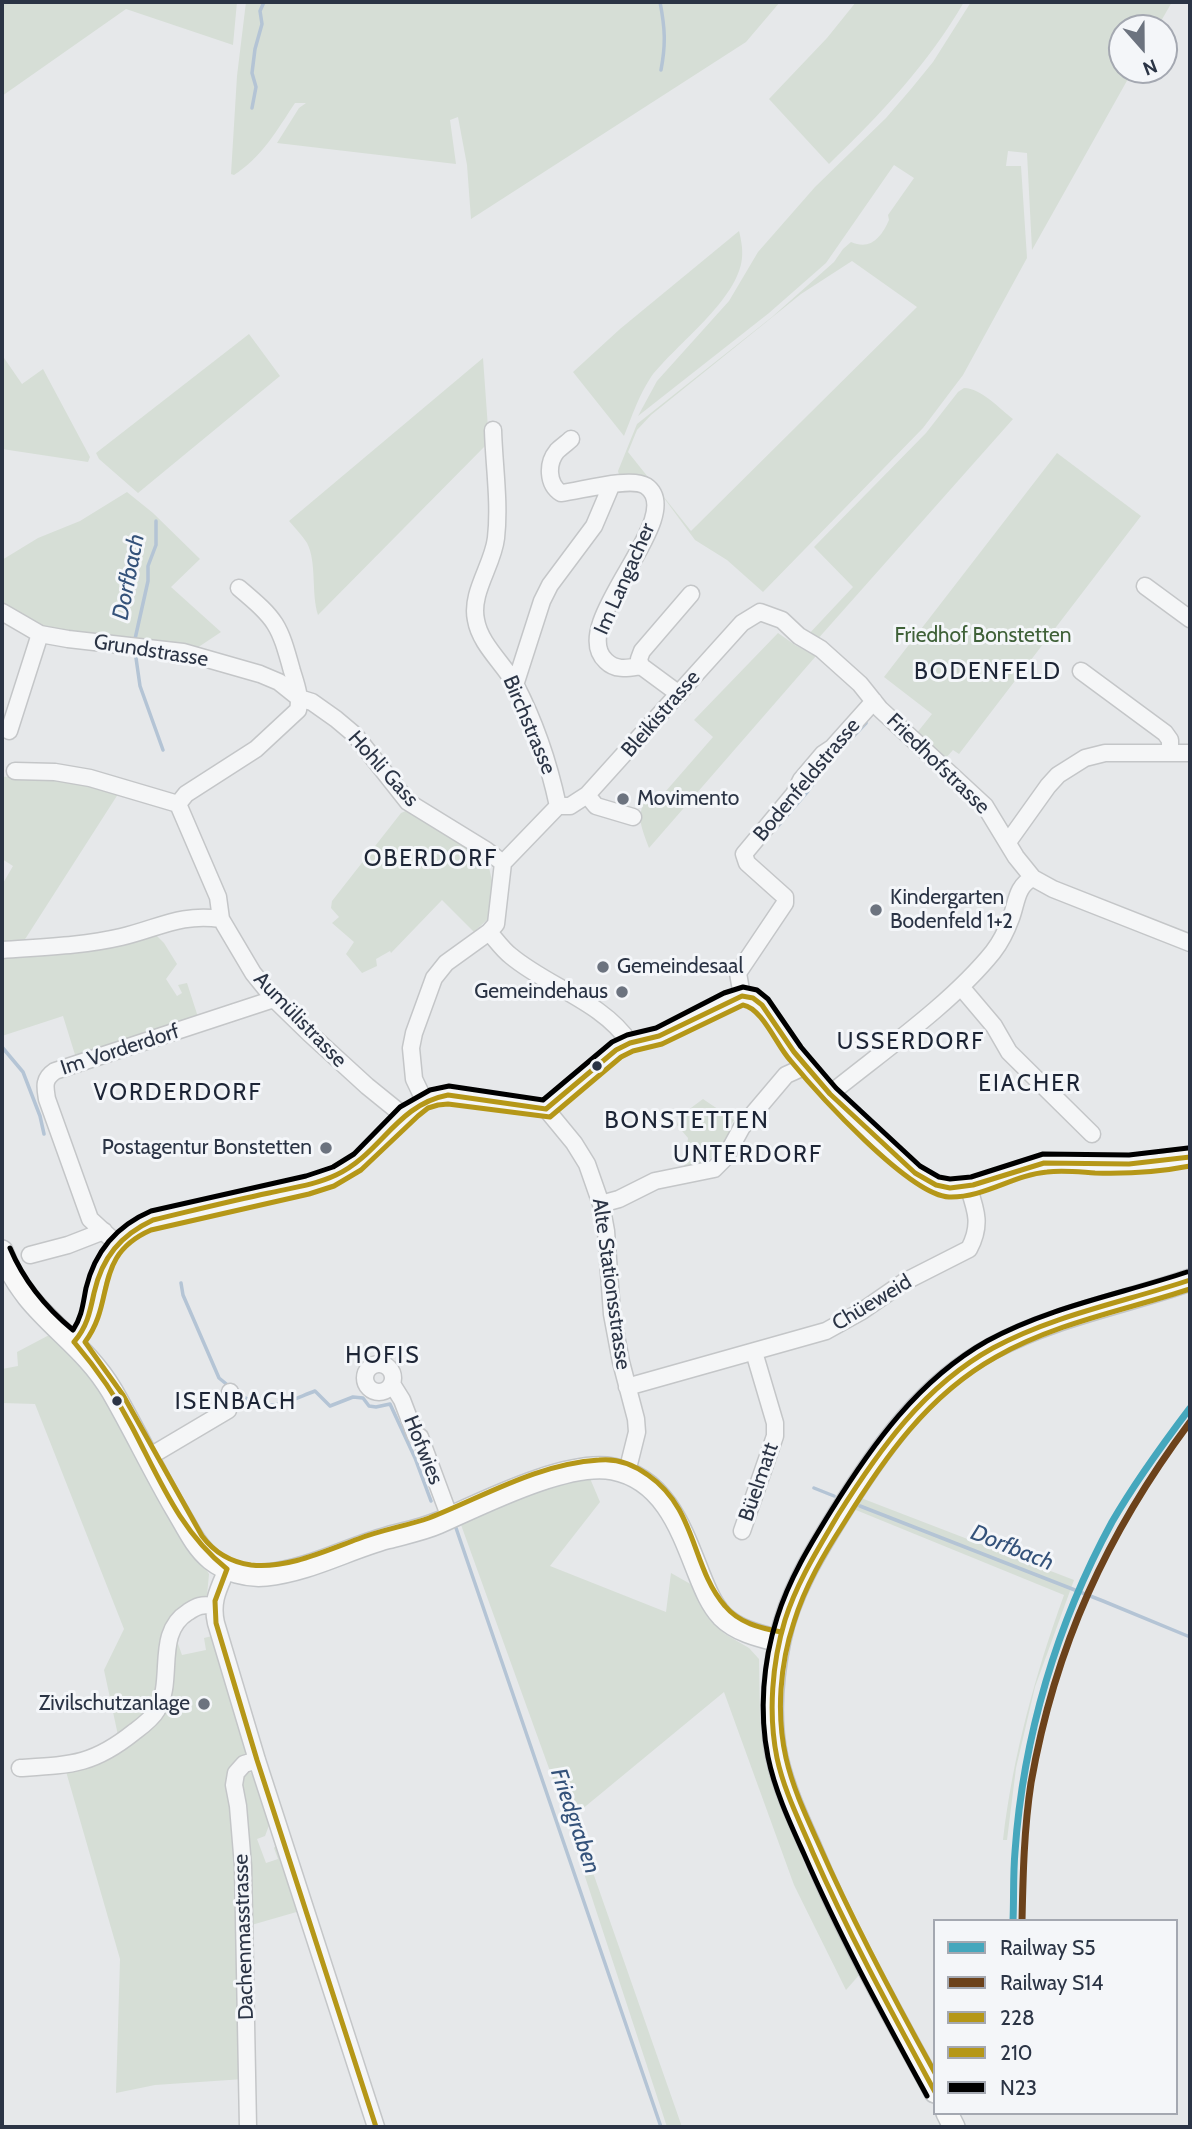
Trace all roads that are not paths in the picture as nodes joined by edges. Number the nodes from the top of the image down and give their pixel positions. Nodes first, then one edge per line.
1 (493, 430) dead end
2 (571, 439) dead end
3 (611, 486) junction
4 (1145, 586) dead end
5 (239, 588) dead end
6 (691, 594) dead end
7 (2, 612) edge
8 (760, 612) joint
9 (1190, 619) edge
10 (40, 634) junction
11 (641, 666) junction
12 (1081, 671) dead end
13 (515, 685) junction
14 (679, 694) junction
15 (299, 698) junction
16 (874, 701) junction
17 (9, 731) dead end
18 (1170, 752) junction
19 (1190, 753) edge
20 (15, 771) dead end
21 (587, 795) junction
22 (178, 804) junction
23 (558, 806) junction
24 (633, 817) dead end
25 (1008, 842) junction
26 (503, 863) junction
27 (1033, 878) junction
28 (221, 919) junction
29 (489, 932) junction
30 (1190, 943) edge
31 (2, 950) edge
32 (961, 987) junction
33 (742, 996) junction
34 (274, 999) junction
35 (630, 1043) junction
36 (794, 1052) junction
37 (806, 1066) junction
38 (786, 1075) junction
39 (830, 1094) junction
40 (424, 1100) junction
41 (404, 1116) junction
42 (542, 1118) junction
43 (1092, 1134) dead end
44 (1190, 1157) edge
45 (968, 1186) junction
46 (601, 1204) junction
47 (104, 1231) junction
48 (116, 1243) junction
49 (2, 1251) edge
50 (30, 1255) dead end
51 (6, 1274) edge
52 (1190, 1280) edge
53 (74, 1342) junction
54 (754, 1352) junction
55 (392, 1384) dead end
56 (627, 1387) junction
57 (230, 1392) dead end
58 (147, 1458) junction
59 (626, 1472) junction
60 (450, 1518) junction
61 (742, 1531) dead end
62 (227, 1569) junction
63 (213, 1606) junction
64 (779, 1641) junction
65 (257, 1760) junction
66 (20, 1768) dead end
67 (933, 2088) edge
68 (248, 2127) edge
69 (376, 2127) edge

1 - 13 street, Birchstrasse
2 - 3 street, Im Langacher
3 - 11 street, Im Langacher
3 - 13 street
4 - 9 street
5 - 15 street
6 - 11 street
7 - 10 street, Grundstrasse
8 - 14 street, Bleikistrasse
8 - 16 street, Friedhofstrasse
10 - 15 street, Grundstrasse
10 - 17 street
11 - 14 street
12 - 18 street
13 - 23 street, Birchstrasse
14 - 21 street, Bleikistrasse
15 - 22 street
15 - 26 street, Hohli Gass
16 - 25 street, Friedhofstrasse
16 - 33 street, Bodenfeldstrasse
18 - 19 street
18 - 25 street
20 - 22 street
21 - 23 street, Bleikistrasse
21 - 24 street
22 - 28 street, Aumülistrasse
23 - 26 street
25 - 27 street, Friedhofstrasse
26 - 29 street
27 - 30 street, Friedhofstrasse
27 - 32 street
28 - 31 street
28 - 34 street, Aumülistrasse
29 - 35 street
29 - 40 street
32 - 39 street
32 - 43 street
33 - 35 street
33 - 36 street
34 - 41 street, Aumülistrasse
34 - 47 street, Im Vorderdorf
35 - 42 street
36 - 37 street
36 - 38 street
37 - 38 street
37 - 39 street
38 - 46 street
39 - 45 street
40 - 41 street
40 - 42 street
41 - 48 street
42 - 46 street, Alte Stationsstrasse
44 - 45 street
45 - 54 street, Chüeweid
46 - 56 street, Alte Stationsstrasse
47 - 48 street
47 - 50 street
48 - 53 street
49 - 51 main road
51 - 53 main road
52 - 64 main road
53 - 58 main road
54 - 56 street, Chüeweid
54 - 61 street, Büelmatt
55 - 60 street, Hofwies
56 - 59 street, Alte Stationsstrasse
57 - 58 street
58 - 62 main road
59 - 60 main road
59 - 64 main road
60 - 62 main road
62 - 63 street
63 - 65 street
63 - 66 street
64 - 67 main road
65 - 68 street, Dachenmasstrasse
65 - 69 street

